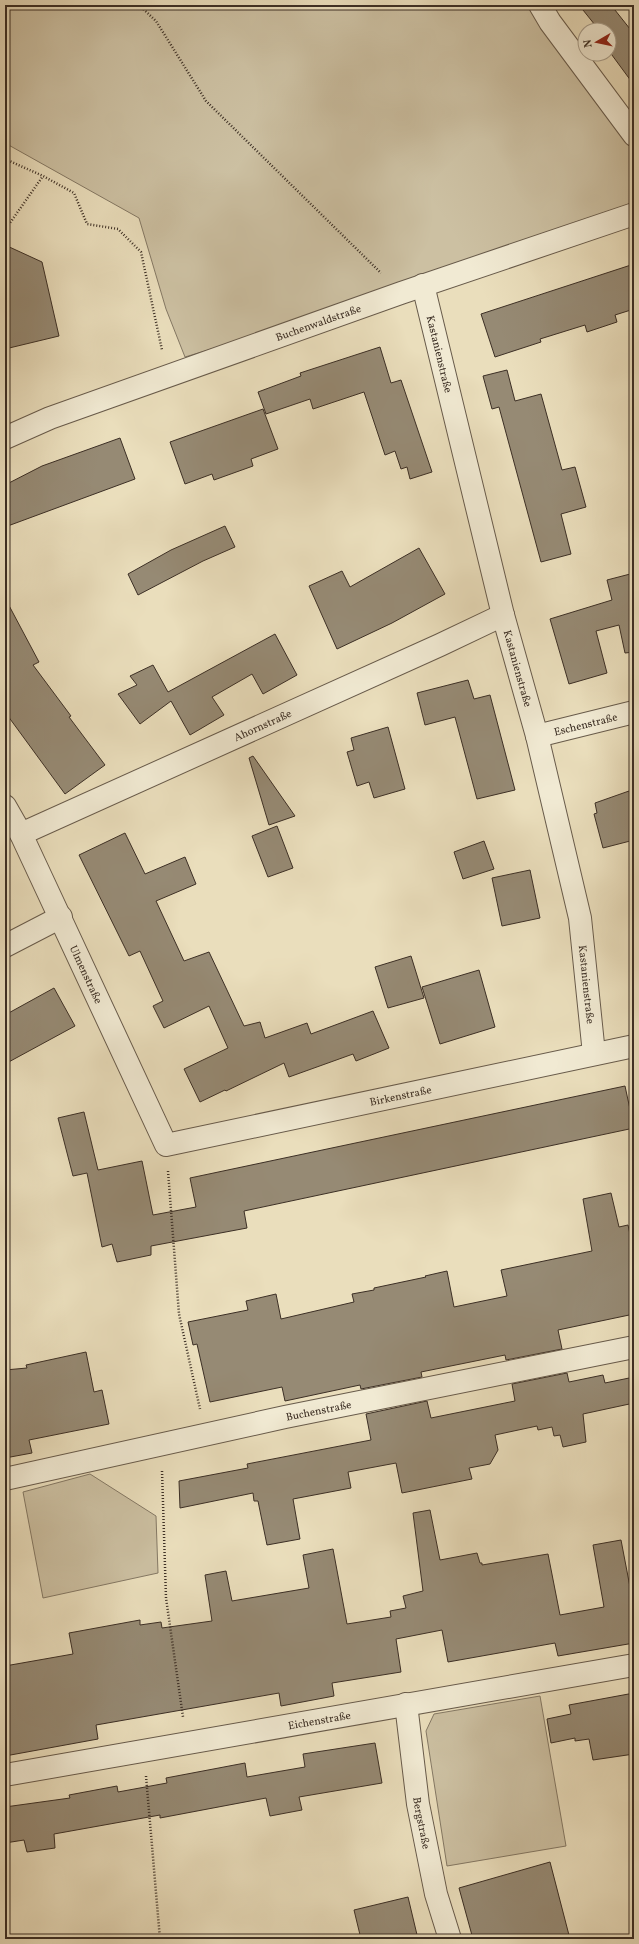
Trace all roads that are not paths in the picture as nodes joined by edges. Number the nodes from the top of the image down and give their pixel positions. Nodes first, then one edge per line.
1 (540, 5) edge
2 (634, 134) edge
3 (634, 214) edge
4 (423, 285) junction
5 (5, 438) edge
6 (503, 615) junction
7 (634, 712) edge
8 (537, 736) junction
9 (5, 806) edge
10 (21, 834) junction
11 (61, 917) junction
12 (5, 946) edge
13 (634, 1046) edge
14 (594, 1054) junction
15 (166, 1144) joint
16 (634, 1347) edge
17 (5, 1479) edge
18 (634, 1665) edge
19 (406, 1704) junction
20 (5, 1774) edge
21 (450, 1939) edge

1 - 2 street
3 - 4 street, Buchenwaldstraße
4 - 5 street, Buchenwaldstraße
4 - 6 street, Kastanienstraße
6 - 8 street, Kastanienstraße
6 - 10 street, Ahornstraße
7 - 8 street, Eschenstraße
8 - 14 street, Kastanienstraße
9 - 10 street, Ulmenstraße
10 - 11 street, Ulmenstraße
11 - 12 street
11 - 15 street, Ulmenstraße
13 - 14 street, Birkenstraße
14 - 15 street, Birkenstraße
16 - 17 street, Buchenstraße
18 - 19 street, Eichenstraße
19 - 20 street, Eichenstraße
19 - 21 street, Bergstraße

